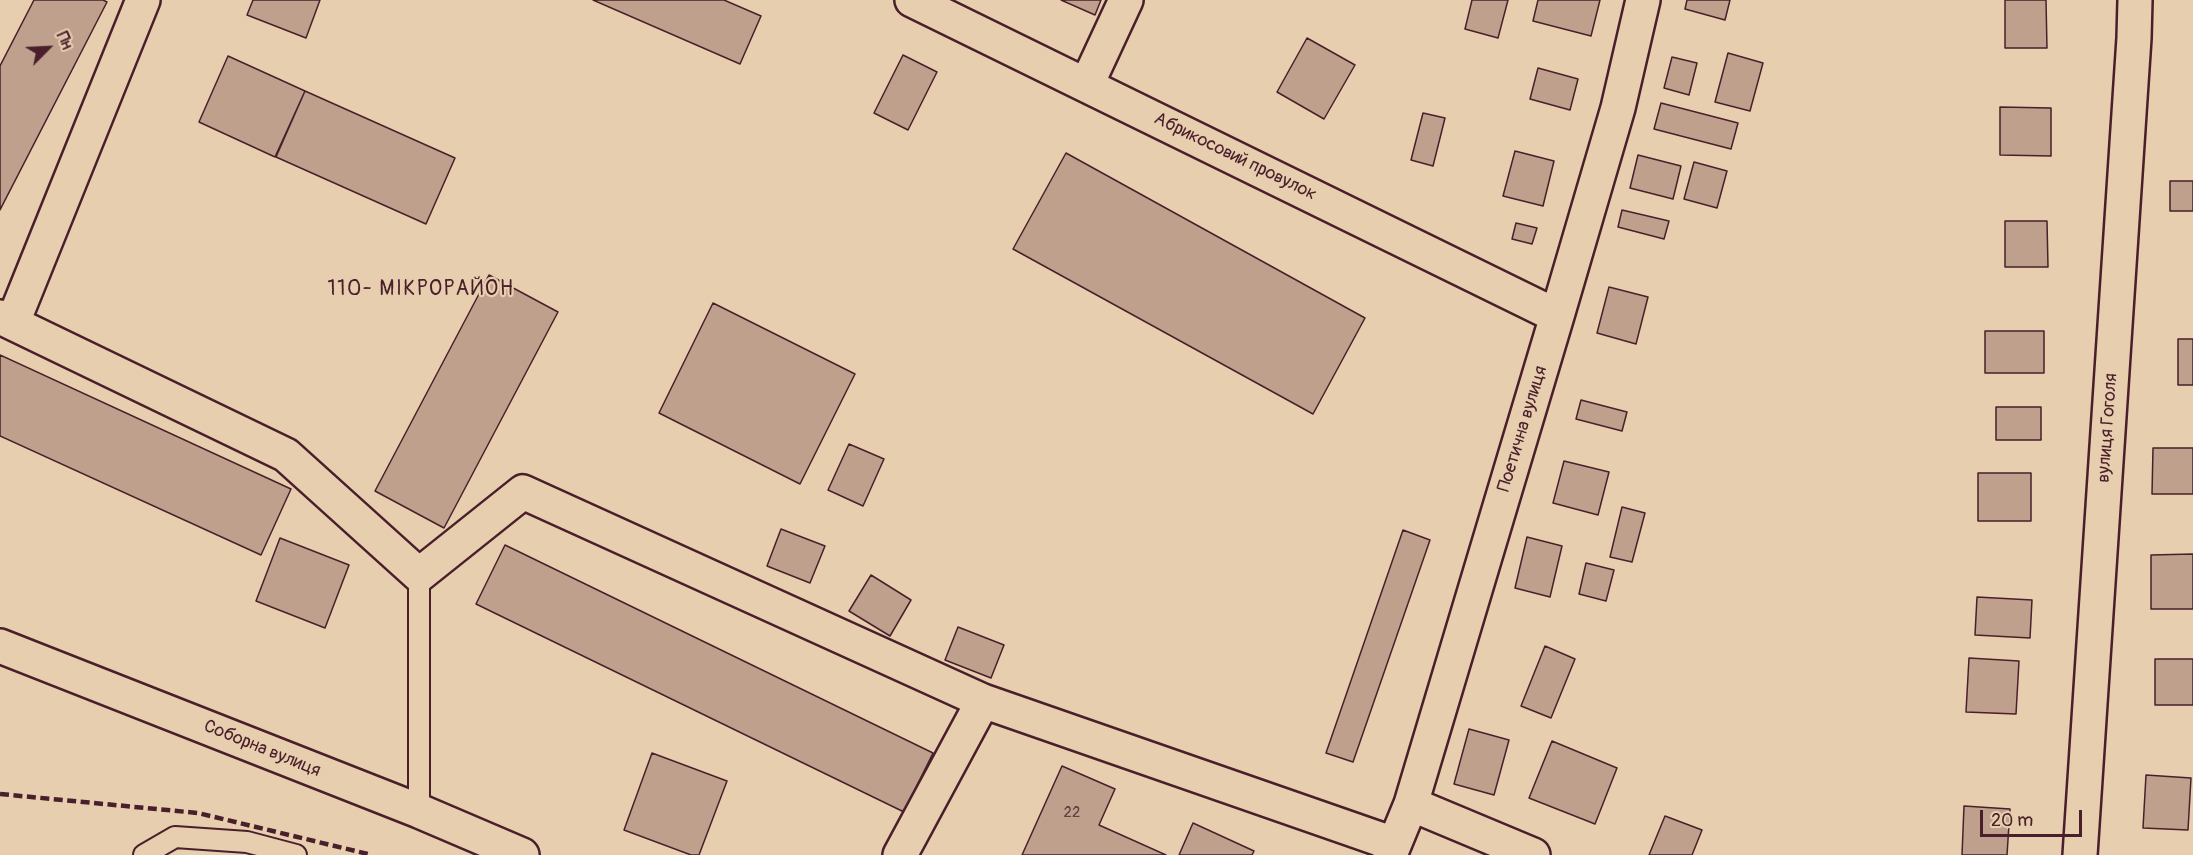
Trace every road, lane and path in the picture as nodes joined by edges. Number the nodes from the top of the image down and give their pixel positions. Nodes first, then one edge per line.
1 (143, 0) edge
2 (912, 0) edge
3 (1126, 0) edge
4 (1643, 0) edge
5 (2135, 0) edge
6 (1087, 84) junction
7 (1557, 316) junction
8 (7, 319) edge
9 (419, 575) junction
10 (0, 646) edge
11 (983, 701) junction
12 (1411, 804) junction
13 (419, 811) junction
14 (1392, 849) edge
15 (144, 855) edge
16 (296, 855) edge
17 (522, 855) edge
18 (900, 855) edge
19 (1533, 855) edge
20 (2080, 855) edge

1 - 8 street
2 - 6 street, Абрикосовий провулок
3 - 6 street
4 - 7 street, Поетична вулиця
5 - 20 street, вулиця Гоголя
6 - 7 street, Абрикосовий провулок
7 - 12 street, Поетична вулиця
8 - 9 street
9 - 11 street
9 - 13 lane
10 - 13 street, Соборна вулиця
11 - 14 street
11 - 18 street
12 - 14 street, Поетична вулиця
12 - 19 street
13 - 17 street, Соборна вулиця
15 - 16 lane

